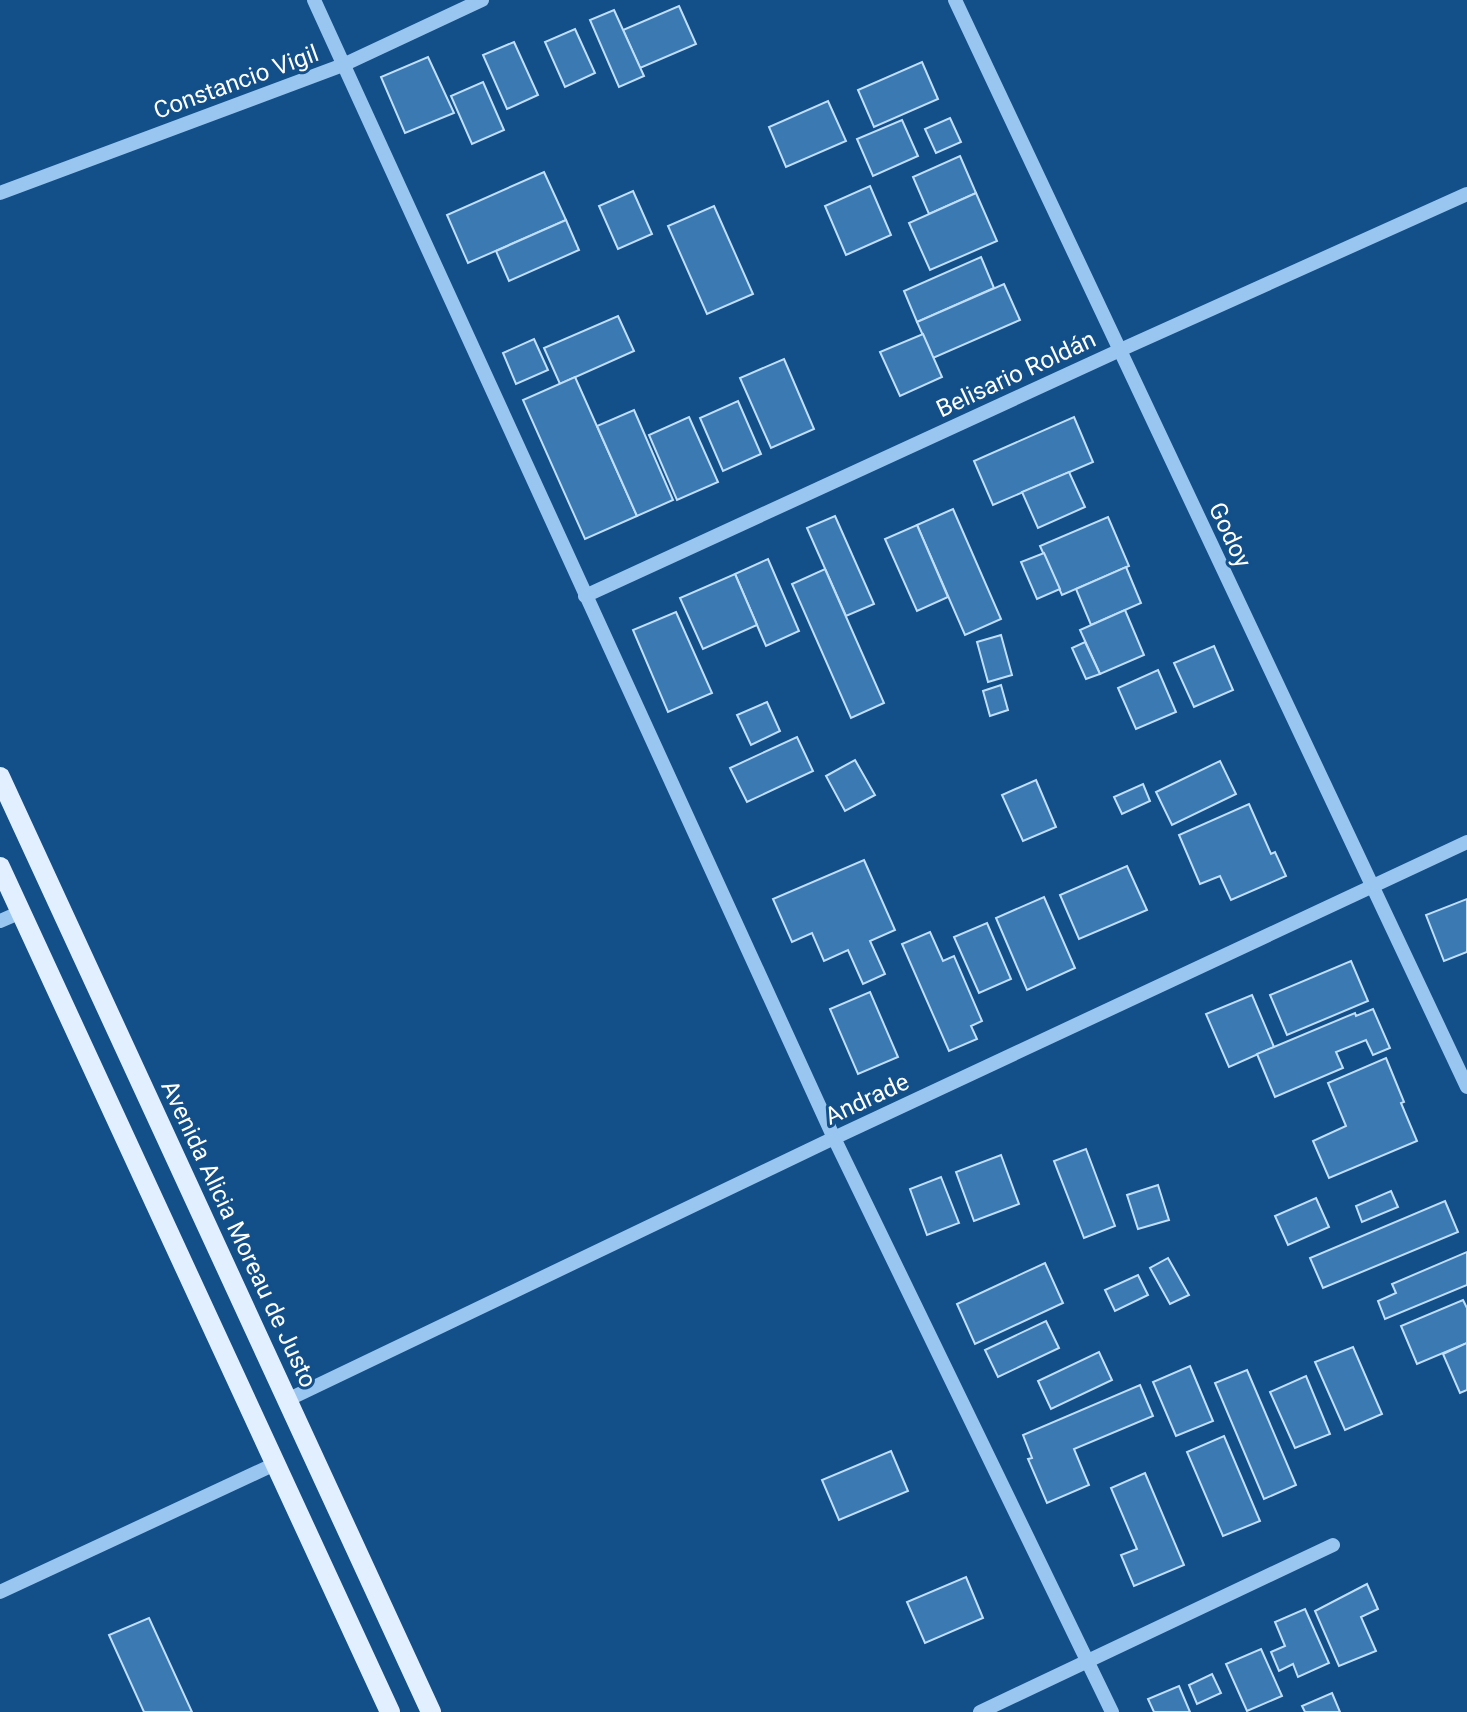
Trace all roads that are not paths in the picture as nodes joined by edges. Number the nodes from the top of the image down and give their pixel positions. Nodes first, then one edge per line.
1 (314, 0) edge
2 (482, 0) edge
3 (955, 0) edge
4 (343, 65) junction
5 (0, 193) edge
6 (1467, 194) edge
7 (1118, 351) junction
8 (585, 596) junction
9 (0, 777) edge
10 (1467, 842) edge
11 (0, 867) edge
12 (1373, 886) junction
13 (21, 912) junction
14 (0, 921) edge
15 (1467, 1087) edge
16 (834, 1138) junction
17 (287, 1400) junction
18 (275, 1464) junction
19 (1333, 1545) dead end
20 (0, 1592) edge
21 (1088, 1660) junction
22 (390, 1712) edge
23 (431, 1712) edge
24 (980, 1712) edge
25 (1112, 1712) edge

1 - 4 street
2 - 4 street, Constancio Vigil
3 - 7 street, Godoy
4 - 5 street, Constancio Vigil
4 - 8 street
6 - 7 street, Belisario Roldán
7 - 8 street, Belisario Roldán
7 - 12 street, Godoy
8 - 16 street
9 - 17 main road, Avenida Alicia Moreau de Justo
10 - 12 street, Andrade
11 - 13 main road
12 - 15 street, Godoy
12 - 16 street, Andrade
13 - 14 street
13 - 18 main road
16 - 17 street, Andrade
16 - 21 street
17 - 23 main road, Avenida Alicia Moreau de Justo
18 - 20 street
18 - 22 main road
19 - 21 street
21 - 24 street
21 - 25 street

